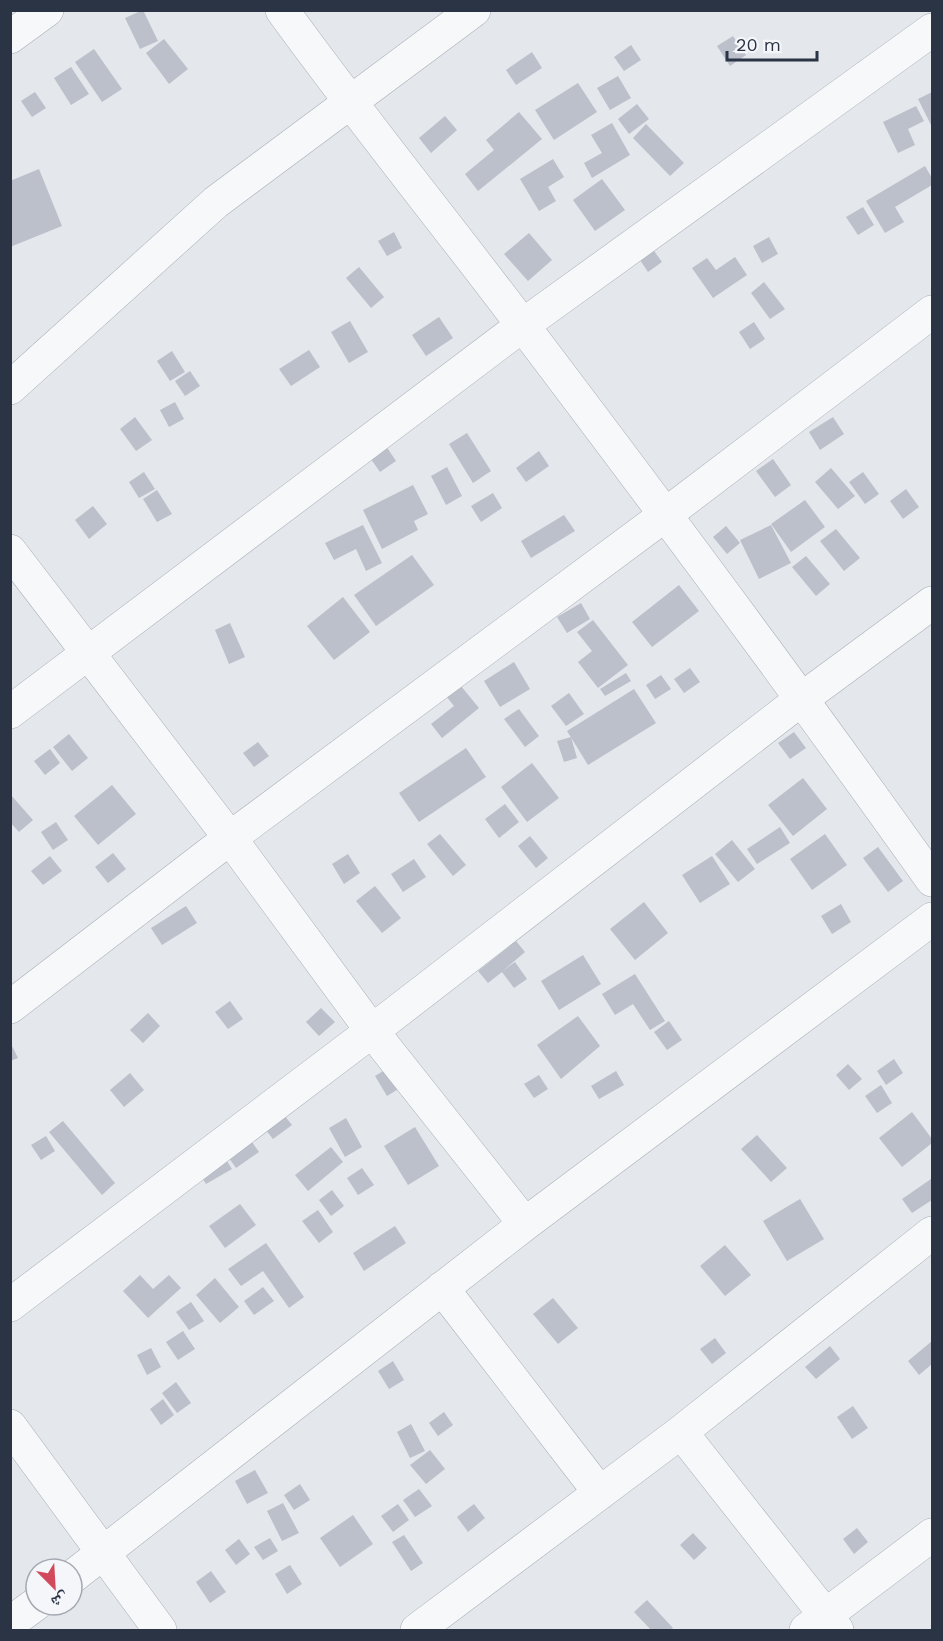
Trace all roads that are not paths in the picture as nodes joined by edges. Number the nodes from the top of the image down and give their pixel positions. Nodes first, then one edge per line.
1 (47, 10) edge
2 (282, 10) edge
3 (474, 10) edge
4 (933, 30) edge
5 (10, 37) edge
6 (350, 104) junction
7 (933, 312) edge
8 (523, 325) junction
9 (10, 388) edge
10 (665, 515) junction
11 (10, 552) edge
12 (933, 603) edge
13 (89, 654) junction
14 (803, 698) junction
15 (10, 712) edge
16 (230, 838) junction
17 (933, 880) edge
18 (933, 919) edge
19 (10, 1007) edge
20 (372, 1031) junction
21 (525, 1224) junction
22 (933, 1233) edge
23 (442, 1288) junction
24 (10, 1305) edge
25 (10, 1426) edge
26 (681, 1432) junction
27 (600, 1493) junction
28 (933, 1535) edge
29 (104, 1553) junction
30 (84, 1568) edge
31 (24, 1613) edge
32 (10, 1623) edge
33 (823, 1626) edge
34 (160, 1630) edge
35 (417, 1630) edge

1 - 5 street
2 - 6 street
3 - 6 street
4 - 8 street
6 - 8 street
6 - 9 street
7 - 10 street
8 - 10 street
8 - 13 street
10 - 14 street
10 - 16 street
11 - 13 street
12 - 14 street
13 - 15 street
13 - 16 street
14 - 17 street
14 - 20 street
16 - 19 street
16 - 20 street
18 - 21 street
20 - 21 street
20 - 24 street
21 - 23 street
22 - 26 street
23 - 27 street
23 - 29 street
25 - 29 street
26 - 27 street
26 - 33 street
27 - 35 street
28 - 33 street
29 - 30 street
29 - 34 street
31 - 32 street

